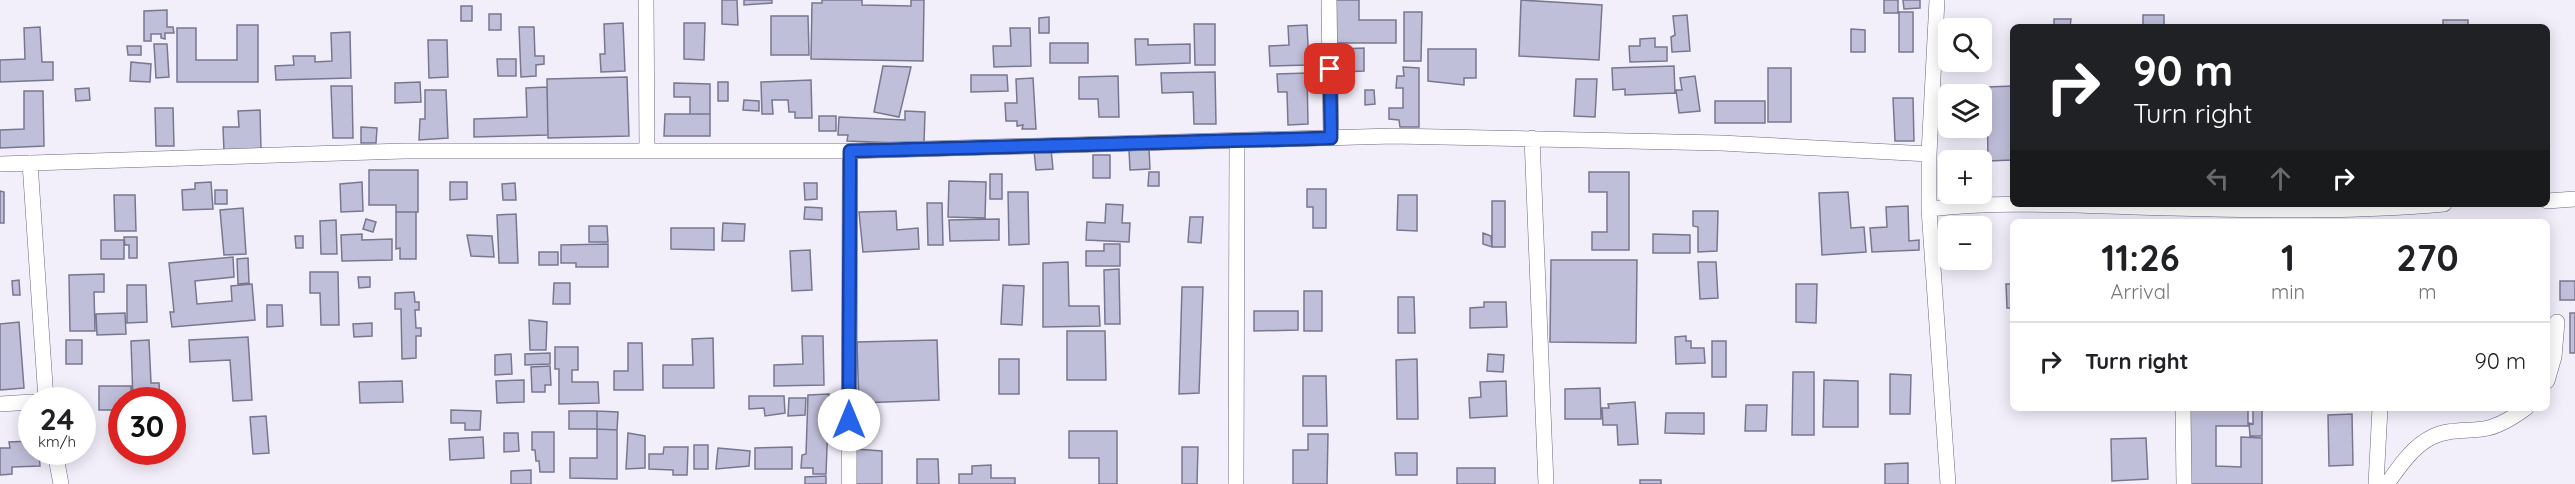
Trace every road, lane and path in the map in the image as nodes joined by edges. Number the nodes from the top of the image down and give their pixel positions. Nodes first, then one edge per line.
1 (646, 0) edge
2 (1329, 0) edge
3 (1937, 0) edge
4 (1331, 138) junction
5 (1532, 138) junction
6 (1237, 140) junction
7 (647, 150) junction
8 (850, 151) junction
9 (1929, 154) junction
10 (0, 164) edge
11 (30, 164) junction
12 (2575, 199) edge
13 (2550, 201) edge
14 (2010, 206) edge
15 (2030, 207) edge
16 (2424, 207) edge
17 (1929, 209) junction
18 (2181, 215) edge
19 (2372, 215) edge
20 (2557, 322) dead end
21 (2550, 371) edge
22 (45, 387) edge
23 (18, 403) edge
24 (0, 404) edge
25 (2183, 411) edge
26 (2379, 411) edge
27 (2521, 411) edge
28 (57, 465) edge
29 (61, 484) edge
30 (849, 484) edge
31 (1236, 484) edge
32 (1546, 484) edge
33 (1948, 484) edge
34 (2184, 484) edge
35 (2376, 484) edge
36 (2387, 484) edge

1 - 7 street
2 - 4 street
3 - 9 street
4 - 5 street
4 - 6 street
5 - 9 street
5 - 32 street
6 - 8 street
6 - 31 street
7 - 8 street
7 - 11 street
8 - 30 street
9 - 17 street
10 - 11 street
11 - 22 street
12 - 13 street
14 - 17 street
15 - 18 street
16 - 19 street
17 - 33 street
18 - 19 street
20 - 21 street
23 - 24 street
25 - 34 street
26 - 35 street
27 - 36 street
28 - 29 street

